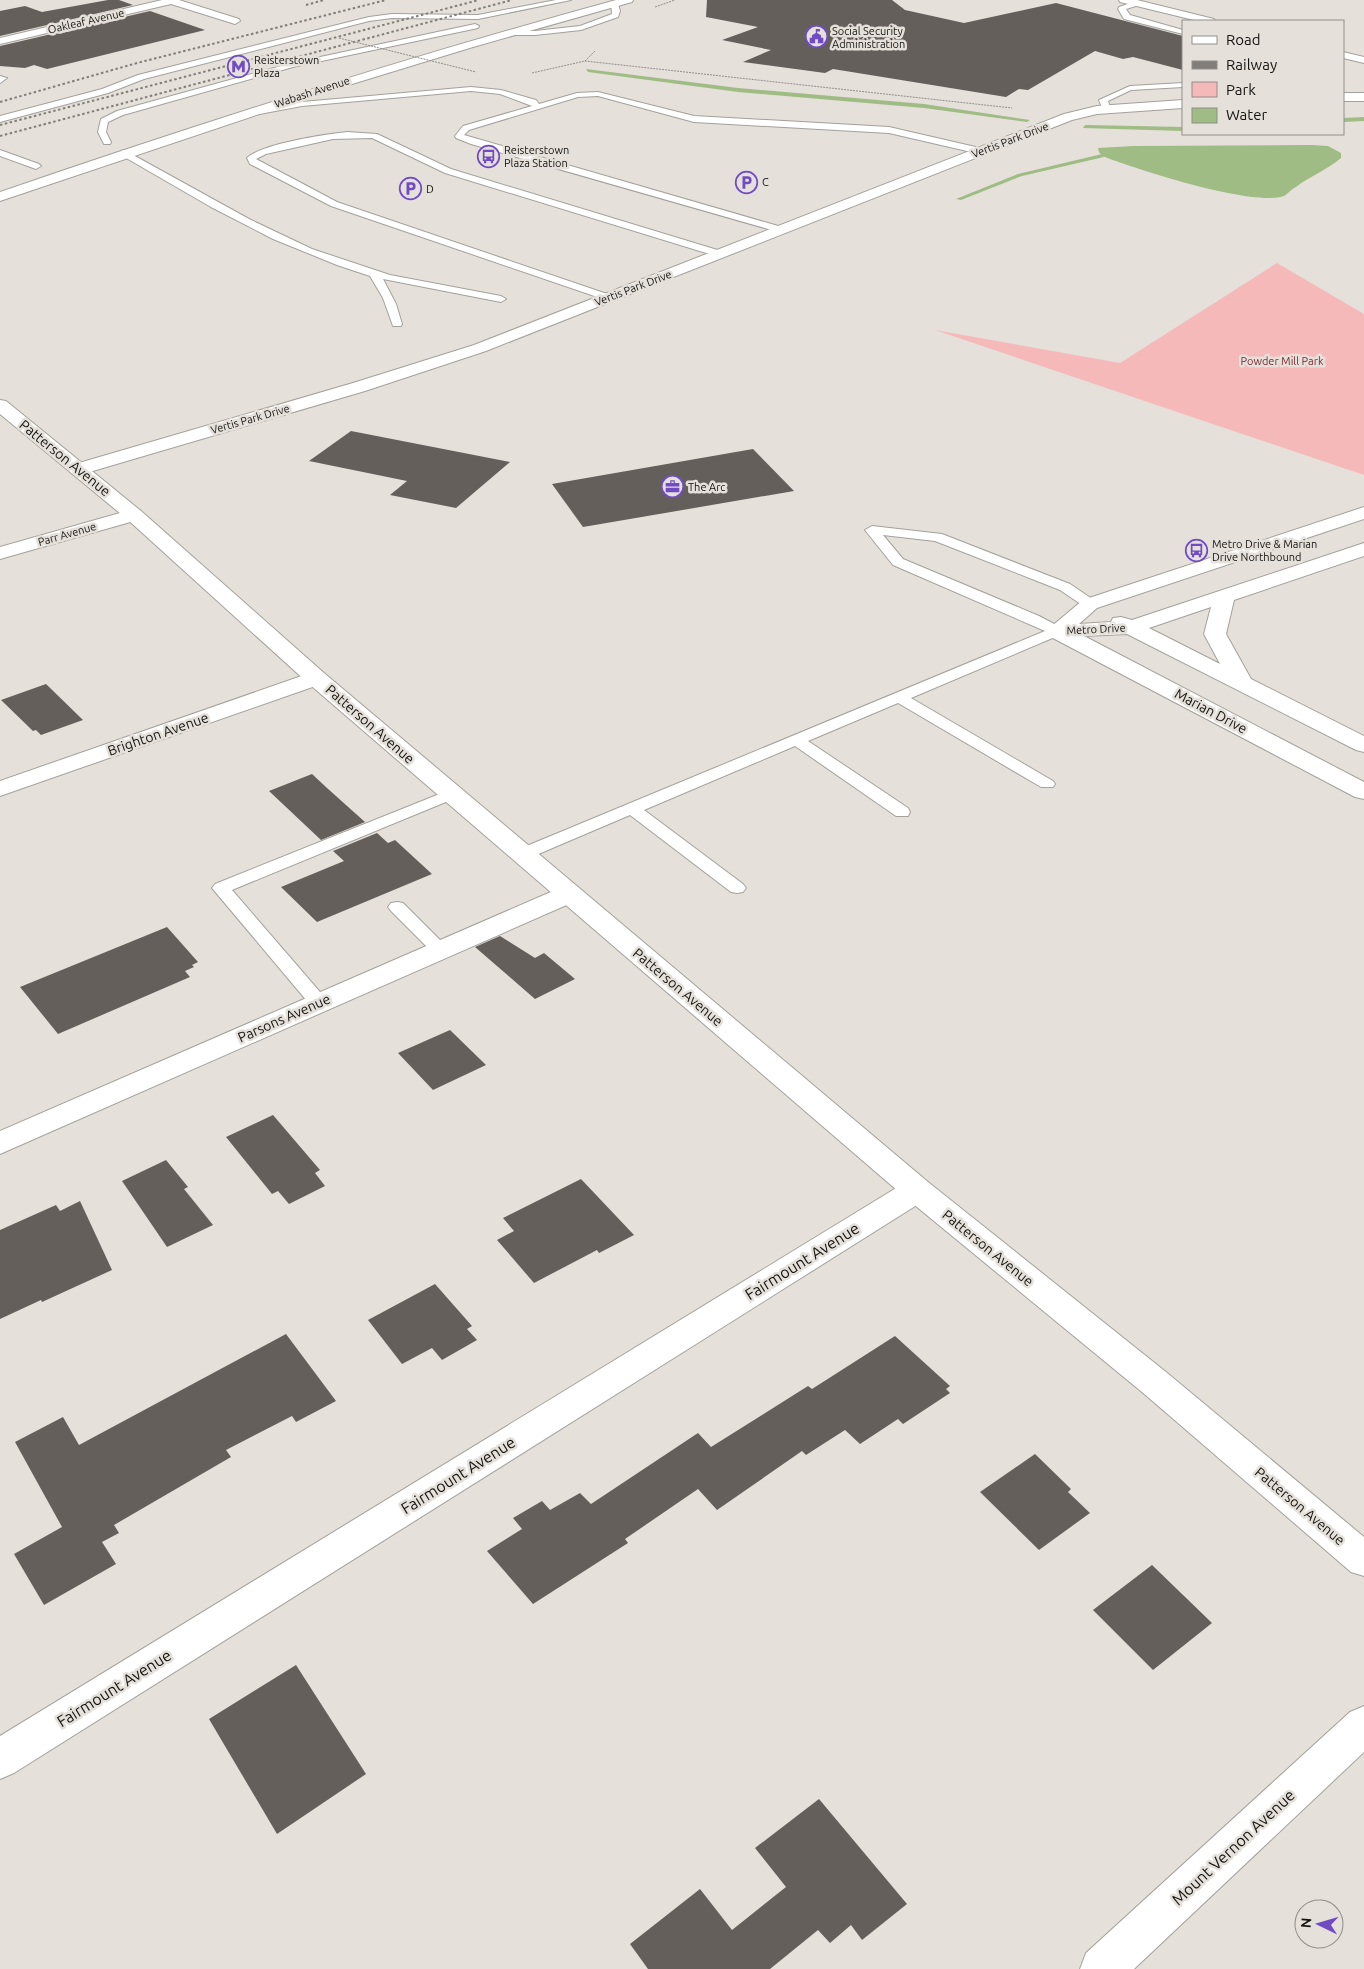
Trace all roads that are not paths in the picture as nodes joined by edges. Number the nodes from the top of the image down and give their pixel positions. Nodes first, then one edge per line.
1 (170, 0) edge
2 (567, 0) edge
3 (575, 0) edge
4 (628, 0) edge
5 (1124, 0) edge
6 (1136, 3) junction
7 (1206, 20) edge
8 (235, 21) dead end
9 (494, 22) junction
10 (1182, 32) edge
11 (0, 41) edge
12 (1344, 55) edge
13 (1364, 60) edge
14 (324, 71) dead end
15 (1182, 85) edge
16 (1364, 96) edge
17 (1344, 97) edge
18 (1182, 104) edge
19 (537, 107) junction
20 (1107, 110) junction
21 (248, 112) junction
22 (0, 119) edge
23 (107, 142) dead end
24 (980, 151) junction
25 (0, 153) edge
26 (124, 153) junction
27 (41, 165) joint
28 (18, 173) dead end
29 (0, 198) edge
30 (782, 230) junction
31 (720, 254) junction
32 (374, 274) junction
33 (609, 298) junction
34 (500, 299) dead end
35 (397, 324) dead end
36 (0, 405) edge
37 (79, 469) junction
38 (1364, 513) edge
39 (134, 515) junction
40 (1364, 549) edge
41 (0, 553) edge
42 (1224, 596) junction
43 (1090, 604) junction
44 (1129, 628) junction
45 (1057, 631) junction
46 (316, 678) junction
47 (1242, 684) junction
48 (899, 697) junction
49 (796, 740) junction
50 (1364, 745) edge
51 (1047, 784) dead end
52 (0, 789) edge
53 (1364, 792) edge
54 (452, 794) junction
55 (632, 809) junction
56 (902, 812) dead end
57 (523, 854) junction
58 (737, 888) dead end
59 (569, 894) junction
60 (397, 907) dead end
61 (440, 950) junction
62 (319, 1003) junction
63 (0, 1143) edge
64 (917, 1190) junction
65 (1364, 1560) edge
66 (1364, 1725) edge
67 (0, 1759) edge
68 (1102, 1969) edge

1 - 8 street
1 - 11 street, Oakleaf Avenue
2 - 22 lane
3 - 9 street, Wabash Avenue
4 - 21 street, Wabash Avenue
5 - 6 street
6 - 7 street
6 - 10 lane
9 - 14 street, Wabash Avenue
9 - 23 lane
12 - 13 street
15 - 20 lane
16 - 17 street
18 - 20 street, Vertis Park Drive
19 - 21 lane
19 - 24 lane
19 - 30 lane
20 - 24 street, Vertis Park Drive
21 - 26 street, Wabash Avenue
24 - 30 street, Vertis Park Drive
25 - 27 lane
26 - 29 street, Wabash Avenue
26 - 32 lane
27 - 28 street
30 - 31 street, Vertis Park Drive
31 - 33 street, Vertis Park Drive
31 - 33 lane
32 - 34 lane
32 - 35 lane
33 - 37 street, Vertis Park Drive
36 - 37 street, Patterson Avenue
37 - 39 street, Patterson Avenue
38 - 43 street, Metro Drive
39 - 41 street, Parr Avenue
39 - 46 street, Patterson Avenue
40 - 42 street, Metro Drive
42 - 44 street, Metro Drive
42 - 47 street
43 - 44 street
43 - 45 street, Metro Drive
43 - 45 lane
44 - 45 street, Metro Drive
44 - 47 street
45 - 48 lane
45 - 53 street, Marian Drive
46 - 52 street, Brighton Avenue
46 - 54 street, Patterson Avenue
47 - 50 street
48 - 49 lane
48 - 51 lane
49 - 55 lane
49 - 56 lane
54 - 57 street, Patterson Avenue
54 - 62 lane
55 - 57 lane
55 - 58 lane
57 - 59 street, Patterson Avenue
59 - 61 street, Parsons Avenue
59 - 64 street, Patterson Avenue
60 - 61 lane
61 - 62 street, Parsons Avenue
62 - 63 street, Parsons Avenue
64 - 65 street, Patterson Avenue
64 - 67 street, Fairmount Avenue
66 - 68 street, Mount Vernon Avenue

